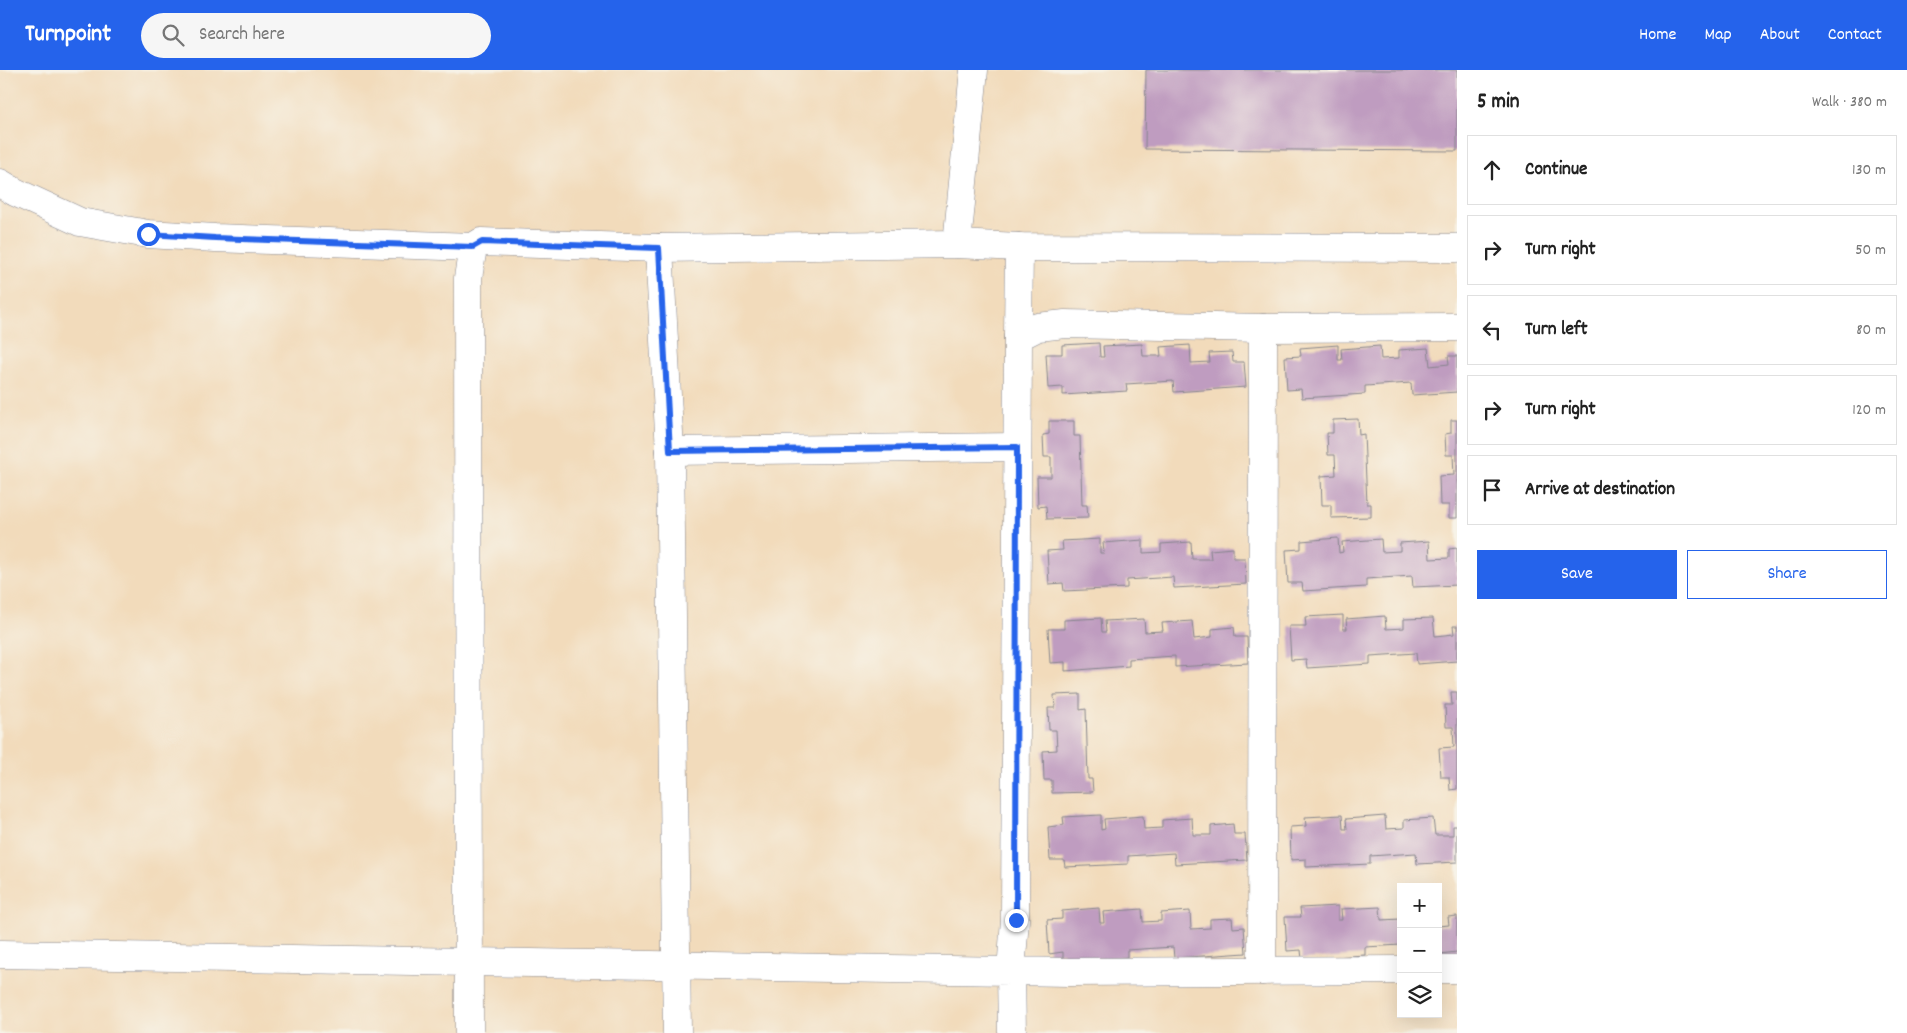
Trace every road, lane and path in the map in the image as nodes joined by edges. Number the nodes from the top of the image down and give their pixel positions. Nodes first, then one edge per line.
1 (974, 70) edge
2 (0, 184) edge
3 (957, 244) junction
4 (473, 247) junction
5 (1018, 247) junction
6 (659, 248) junction
7 (1457, 248) edge
8 (1457, 327) edge
9 (1263, 328) junction
10 (1018, 337) junction
11 (1017, 447) junction
12 (670, 451) junction
13 (0, 954) edge
14 (470, 962) junction
15 (676, 966) junction
16 (1442, 969) edge
17 (1457, 969) edge
18 (1011, 970) junction
19 (1397, 970) edge
20 (1262, 971) junction
21 (469, 1033) edge
22 (676, 1033) edge
23 (1012, 1033) edge

1 - 3 street
2 - 4 street
3 - 5 street
3 - 6 street
4 - 6 street
4 - 14 street
5 - 7 street
5 - 10 street
6 - 12 street
8 - 9 street
9 - 10 street
9 - 20 street
10 - 11 street
11 - 12 street
11 - 18 street
12 - 15 street
13 - 14 street
14 - 15 street
14 - 21 street
15 - 18 street
15 - 22 street
16 - 17 street
18 - 20 street
18 - 23 street
19 - 20 street

